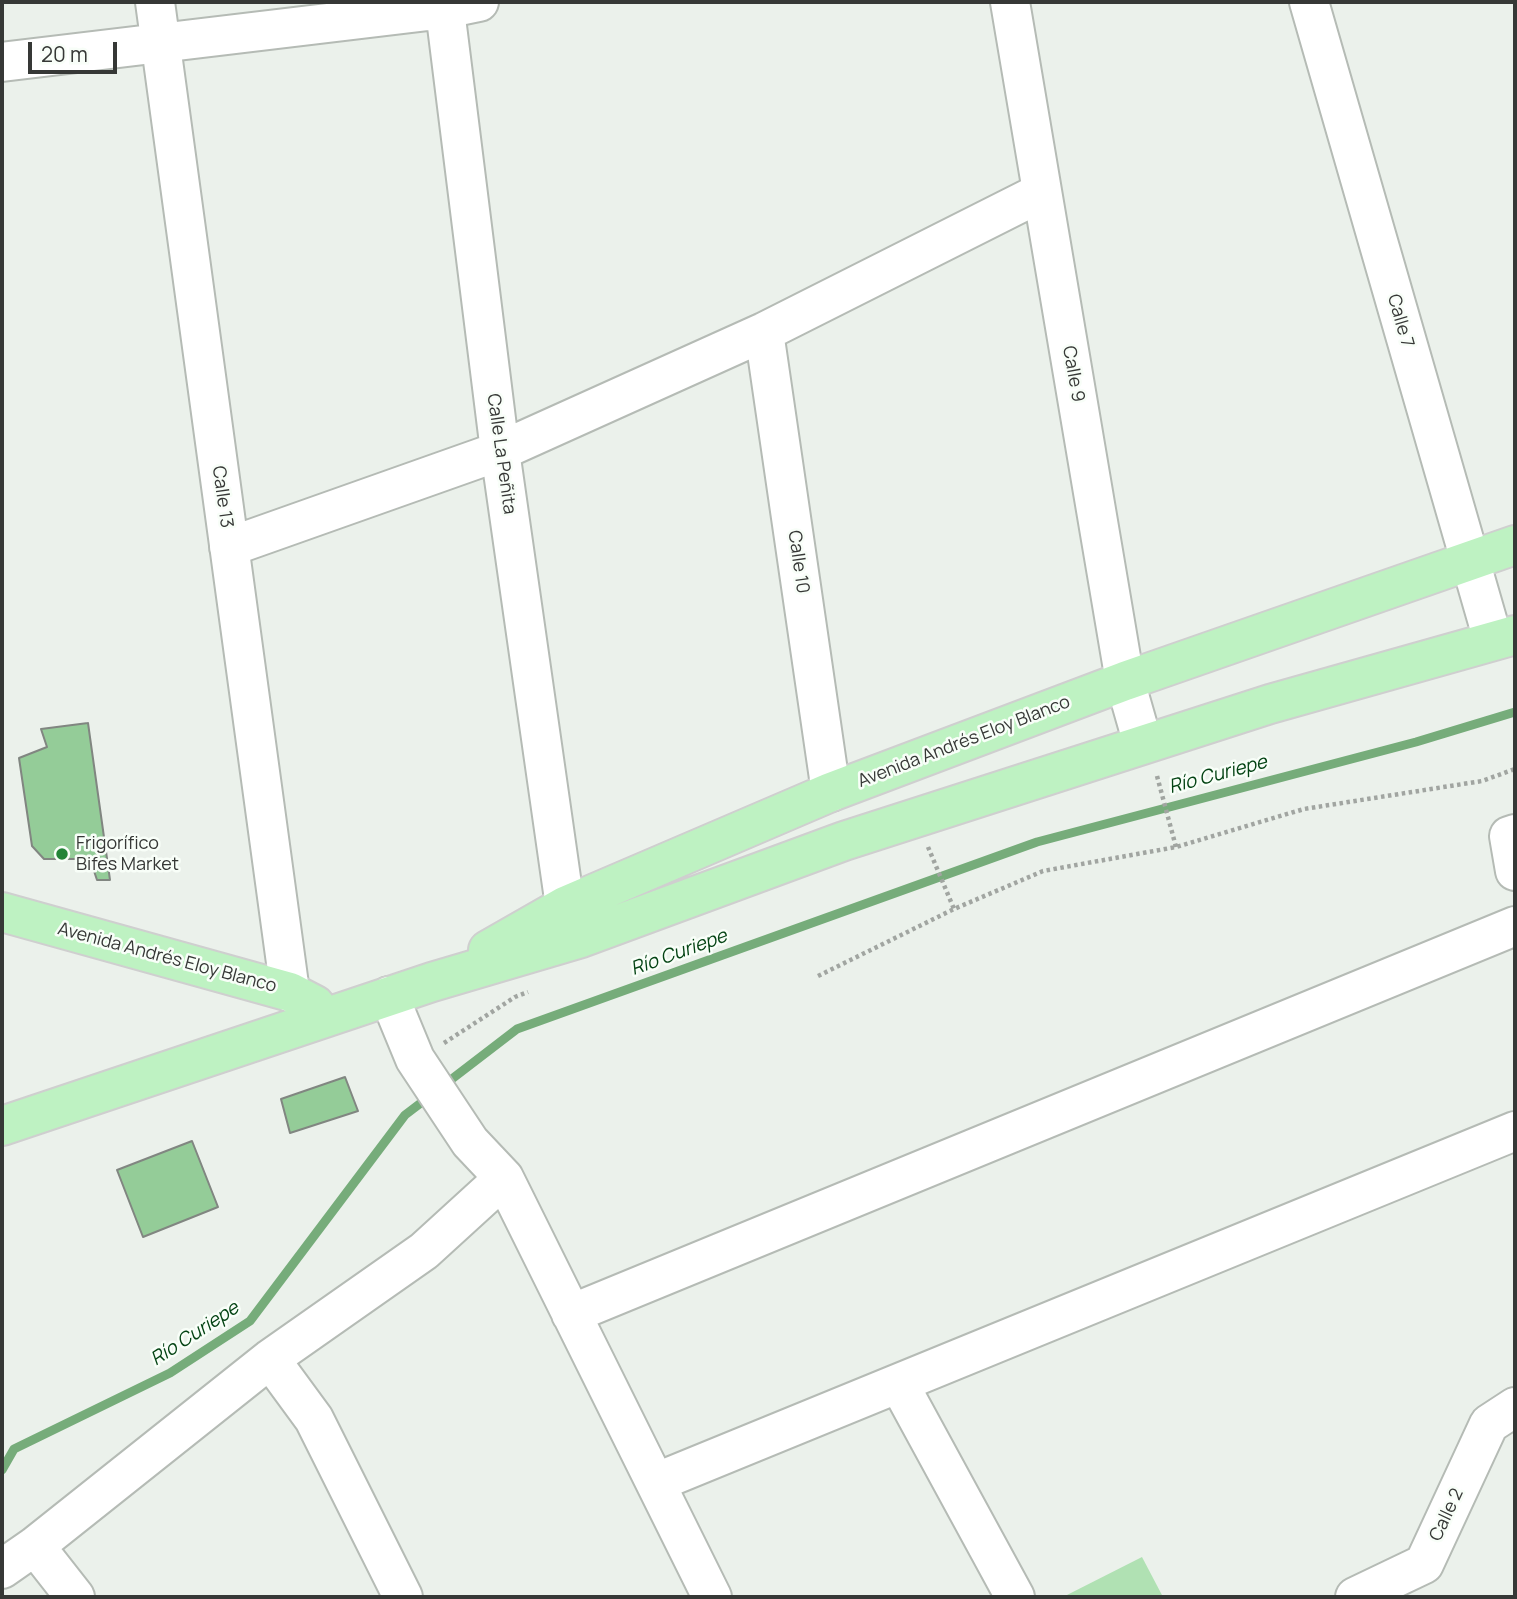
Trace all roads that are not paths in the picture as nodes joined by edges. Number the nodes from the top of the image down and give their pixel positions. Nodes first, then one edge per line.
1 (155, 2) edge
2 (1010, 2) edge
3 (1309, 2) edge
4 (456, 4) edge
5 (160, 43) junction
6 (2, 62) edge
7 (1042, 192) junction
8 (764, 331) junction
9 (500, 451) junction
10 (1515, 545) edge
11 (229, 547) junction
12 (1469, 561) junction
13 (1504, 638) edge
14 (1125, 681) junction
15 (1150, 760) junction
16 (831, 792) junction
17 (1515, 834) edge
18 (1515, 871) edge
19 (565, 906) junction
20 (2, 912) edge
21 (1515, 926) edge
22 (432, 982) junction
23 (290, 992) junction
24 (389, 996) junction
25 (324, 1018) junction
26 (2, 1126) edge
27 (1515, 1131) edge
28 (504, 1178) junction
29 (571, 1314) junction
30 (270, 1359) junction
31 (899, 1384) junction
32 (1515, 1407) edge
33 (657, 1482) junction
34 (35, 1546) junction
35 (2, 1569) edge
36 (75, 1597) edge
37 (404, 1597) edge
38 (712, 1597) edge
39 (1015, 1597) edge
40 (1355, 1597) edge

1 - 5 street, Calle 13
2 - 7 street, Calle 9
3 - 12 street, Calle 7
4 - 5 street
4 - 9 street, Calle La Peñita
5 - 6 street
5 - 11 street, Calle 13
7 - 8 street
7 - 14 street, Calle 9
8 - 9 street
8 - 16 street, Calle 10
9 - 11 street
9 - 19 street, Calle La Peñita
10 - 12 main road, Avenida Andrés Eloy Blanco
11 - 23 street, Calle 13
12 - 13 street, Calle 7
12 - 14 main road, Avenida Andrés Eloy Blanco
13 - 15 main road, Avenida Andrés Eloy Blanco
14 - 15 street, Calle 9
14 - 16 main road, Avenida Andrés Eloy Blanco
15 - 22 main road, Avenida Andrés Eloy Blanco
16 - 19 main road, Avenida Andrés Eloy Blanco
17 - 18 street
19 - 22 main road, Avenida Andrés Eloy Blanco
20 - 23 main road, Avenida Andrés Eloy Blanco
21 - 29 street
22 - 24 main road, Avenida Andrés Eloy Blanco
23 - 25 main road, Avenida Andrés Eloy Blanco
24 - 25 main road, Avenida Andrés Eloy Blanco
24 - 28 street
25 - 26 main road, Avenida Andrés Eloy Blanco
27 - 31 street
28 - 29 street
28 - 30 street
29 - 33 street
30 - 34 street
30 - 37 street
31 - 33 street
31 - 39 street
32 - 40 street, Calle 2
33 - 38 street
34 - 35 street
34 - 36 street

